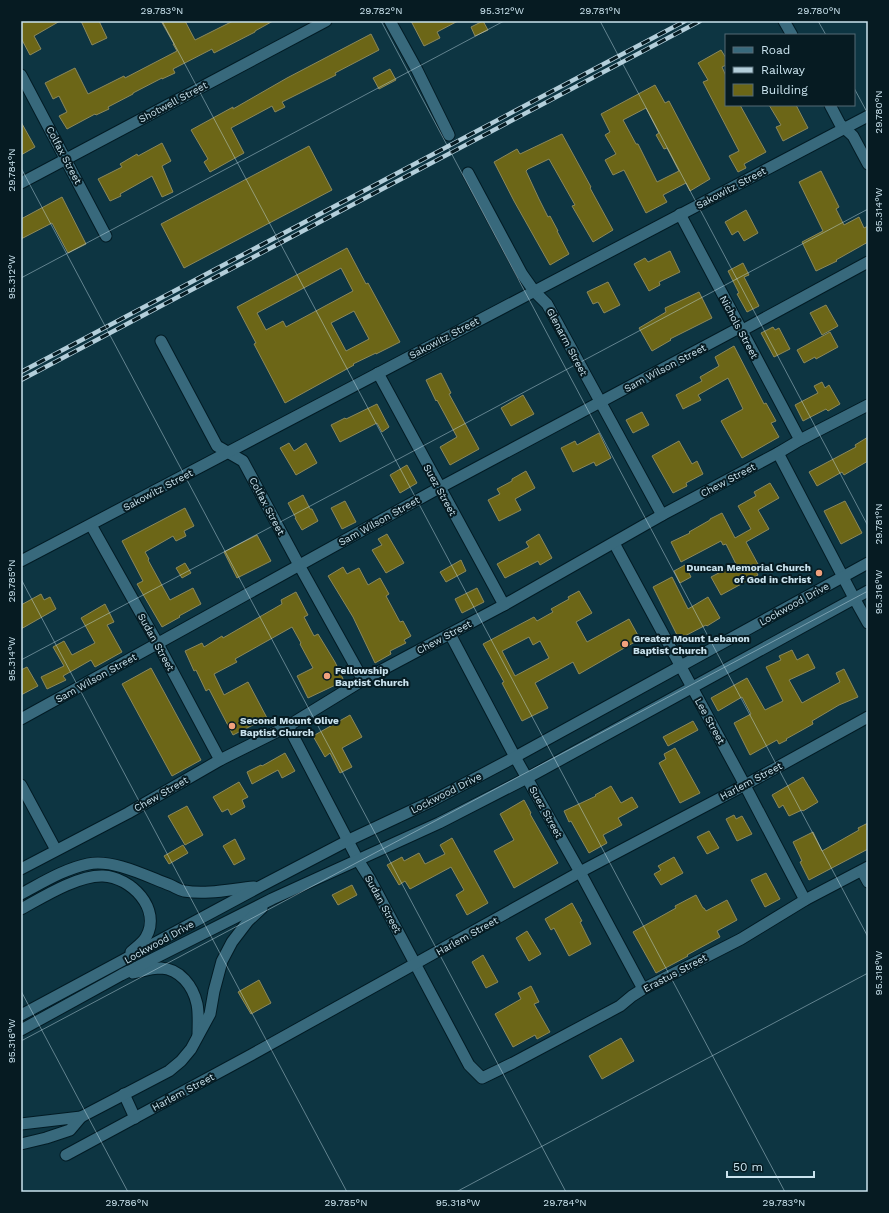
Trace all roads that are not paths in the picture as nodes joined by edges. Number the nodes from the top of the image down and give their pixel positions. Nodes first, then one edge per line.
1 (326, 21) edge
2 (390, 21) edge
3 (784, 21) edge
4 (791, 34) edge
5 (21, 75) edge
6 (831, 106) edge
7 (868, 116) edge
8 (844, 128) junction
9 (449, 135) dead end
10 (66, 160) junction
11 (868, 164) edge
12 (468, 173) dead end
13 (21, 184) edge
14 (680, 214) junction
15 (106, 236) dead end
16 (868, 262) edge
17 (534, 291) junction
18 (740, 329) junction
19 (161, 342) dead end
20 (378, 373) junction
21 (600, 403) junction
22 (868, 405) edge
23 (800, 440) junction
24 (229, 453) junction
25 (778, 453) junction
26 (439, 488) junction
27 (662, 515) junction
28 (91, 525) junction
29 (614, 543) junction
30 (21, 561) edge
31 (868, 563) edge
32 (299, 565) junction
33 (843, 577) junction
34 (868, 591) edge
35 (854, 598) junction
36 (504, 605) junction
37 (868, 623) edge
38 (450, 634) junction
39 (158, 644) junction
40 (681, 666) junction
41 (363, 680) junction
42 (691, 688) junction
43 (868, 717) edge
44 (21, 718) edge
45 (288, 726) junction
46 (515, 757) junction
47 (220, 760) junction
48 (527, 778) junction
49 (21, 785) edge
50 (745, 785) junction
51 (349, 840) junction
52 (56, 850) junction
53 (358, 860) junction
54 (21, 869) edge
55 (865, 869) edge
56 (580, 872) junction
57 (868, 882) edge
58 (261, 886) junction
59 (21, 894) edge
60 (272, 899) junction
61 (805, 900) junction
62 (21, 909) edge
63 (416, 964) junction
64 (114, 966) junction
65 (121, 975) junction
66 (643, 989) junction
67 (21, 1015) edge
68 (21, 1030) edge
69 (198, 1036) junction
70 (482, 1078) joint
71 (124, 1094) junction
72 (81, 1117) junction
73 (135, 1118) junction
74 (21, 1124) edge
75 (21, 1144) edge
76 (66, 1155) dead end

1 - 10 street, Shotwell Street
2 - 9 street
3 - 4 street
5 - 10 street, Colfax Street
6 - 8 street
7 - 8 street, Sakowitz Street
8 - 11 street
8 - 14 street, Sakowitz Street
10 - 13 street, Shotwell Street
10 - 15 street, Colfax Street
12 - 17 street, Glenarm Street
14 - 17 street, Sakowitz Street
14 - 18 street, Nichols Street
16 - 18 street, Sam Wilson Street
17 - 20 street, Sakowitz Street
17 - 21 street, Glenarm Street
18 - 21 street, Sam Wilson Street
18 - 23 street, Nichols Street
19 - 24 street, Colfax Street
20 - 24 street, Sakowitz Street
20 - 26 street, Suez Street
21 - 26 street, Sam Wilson Street
21 - 27 street, Glenarm Street
22 - 23 street, Chew Street
23 - 25 street, Chew Street
24 - 28 street, Sakowitz Street
24 - 32 street, Colfax Street
25 - 27 street, Chew Street
25 - 33 street
26 - 32 street, Sam Wilson Street
26 - 36 street, Suez Street
27 - 29 street, Chew Street
28 - 30 street, Sakowitz Street
28 - 39 street, Sudan Street
29 - 36 street, Chew Street
29 - 40 street, Lee Street
31 - 33 street, Lockwood Drive
32 - 39 street, Sam Wilson Street
32 - 41 street, Colfax Street
33 - 35 street
33 - 40 street, Lockwood Drive
34 - 35 street, Lockwood Drive
35 - 37 street
35 - 42 street, Lockwood Drive
36 - 38 street, Chew Street
38 - 41 street, Chew Street
38 - 46 street, Suez Street
39 - 44 street, Sam Wilson Street
39 - 47 street, Sudan Street
40 - 42 street, Lee Street
40 - 46 street, Lockwood Drive
41 - 45 street, Chew Street
42 - 48 street, Lockwood Drive
42 - 50 street, Lee Street
43 - 50 street, Harlem Street
45 - 47 street, Chew Street
45 - 51 street, Sudan Street
46 - 48 street, Suez Street
46 - 51 street, Lockwood Drive
47 - 52 street, Chew Street
48 - 53 street, Lockwood Drive
48 - 56 street, Suez Street
49 - 52 street
50 - 56 street, Harlem Street
50 - 61 street, Lee Street
51 - 53 street, Sudan Street
51 - 58 street, Lockwood Drive
52 - 54 street, Chew Street
53 - 60 street, Lockwood Drive
53 - 63 street, Sudan Street
55 - 57 street
55 - 61 street, Erastus Street
56 - 63 street, Harlem Street
56 - 66 street, Suez Street
58 - 59 street
58 - 64 street, Lockwood Drive
60 - 65 street, Lockwood Drive
60 - 69 street
61 - 66 street, Erastus Street
62 - 64 street
63 - 70 street, Sudan Street
63 - 73 street, Harlem Street
64 - 67 street, Lockwood Drive
65 - 68 street, Lockwood Drive
65 - 69 street
66 - 70 street, Erastus Street
69 - 71 street
71 - 72 street
71 - 73 street
72 - 74 street
72 - 75 street
73 - 76 street, Harlem Street

